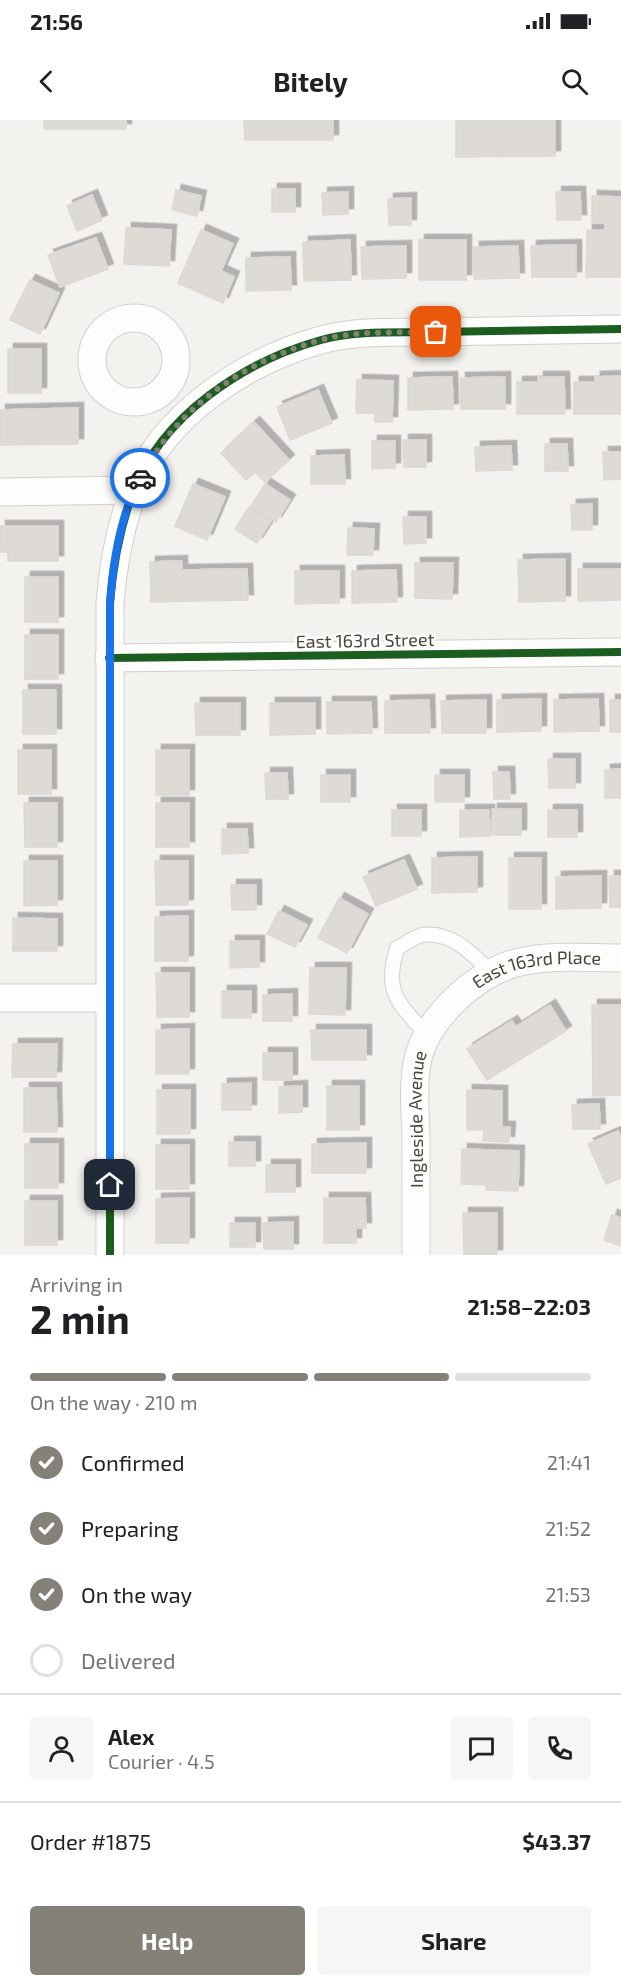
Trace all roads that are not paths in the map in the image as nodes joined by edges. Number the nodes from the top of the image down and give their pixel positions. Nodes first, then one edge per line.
1 (621, 329) edge
2 (162, 391) dead end
3 (188, 413) junction
4 (134, 490) junction
5 (0, 492) edge
6 (621, 652) edge
7 (109, 658) junction
8 (621, 958) edge
9 (491, 972) junction
10 (459, 996) joint
11 (0, 998) edge
12 (109, 998) junction
13 (428, 1036) junction
14 (110, 1255) edge
15 (416, 1255) edge

1 - 3 street
2 - 3 street
3 - 4 street
4 - 5 street
4 - 7 street
6 - 7 street, East 163rd Street
7 - 12 street
8 - 9 street, East 163rd Place
9 - 10 street, East 163rd Place
9 - 13 lane
10 - 13 street, Ingleside Avenue
11 - 12 street
12 - 14 street
13 - 15 street, Ingleside Avenue

